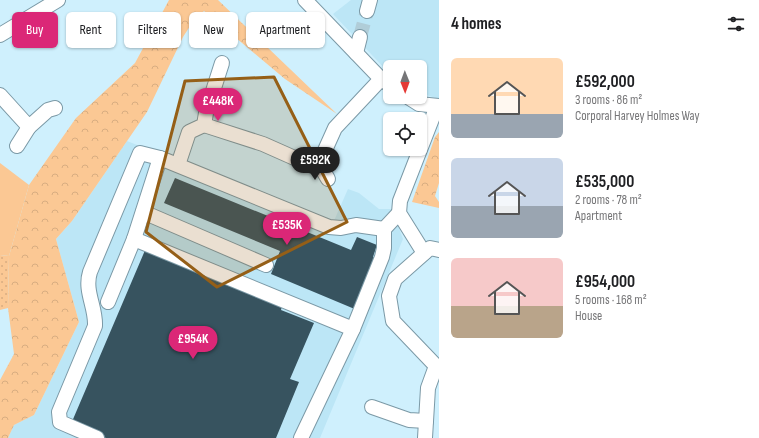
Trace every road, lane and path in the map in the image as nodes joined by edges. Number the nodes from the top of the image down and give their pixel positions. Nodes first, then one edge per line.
1 (58, 0) edge
2 (305, 0) edge
3 (0, 35) edge
4 (360, 37) tunnel mouth
5 (356, 53) junction
6 (222, 63) dead end
7 (383, 79) edge
8 (383, 85) edge
9 (0, 95) edge
10 (419, 104) edge
11 (438, 106) edge
12 (55, 108) dead end
13 (204, 125) junction
14 (29, 127) junction
15 (17, 146) dead end
16 (160, 158) junction
17 (180, 159) dead end
18 (316, 168) junction
19 (328, 179) dead end
20 (143, 212) junction
21 (399, 214) junction
22 (384, 229) junction
23 (134, 239) junction
24 (439, 250) edge
25 (424, 254) junction
26 (266, 265) dead end
27 (108, 302) dead end
28 (353, 329) junction
29 (437, 366) edge
30 (372, 407) dead end
31 (426, 421) junction
32 (98, 438) edge
33 (301, 438) edge
34 (425, 438) edge

1 - 3 street
2 - 5 street
4 - 5 street
5 - 7 street
6 - 13 street
8 - 18 street
9 - 14 street
10 - 11 street
11 - 21 street
12 - 14 street
13 - 17 street
13 - 18 street
14 - 15 street
16 - 20 street
16 - 22 street
16 - 32 street
18 - 19 street
20 - 23 street
20 - 26 street
21 - 22 street
21 - 25 street
22 - 28 street
23 - 27 street
23 - 28 street
24 - 25 street
25 - 29 street
28 - 33 street
29 - 31 street
30 - 31 street
31 - 34 street

